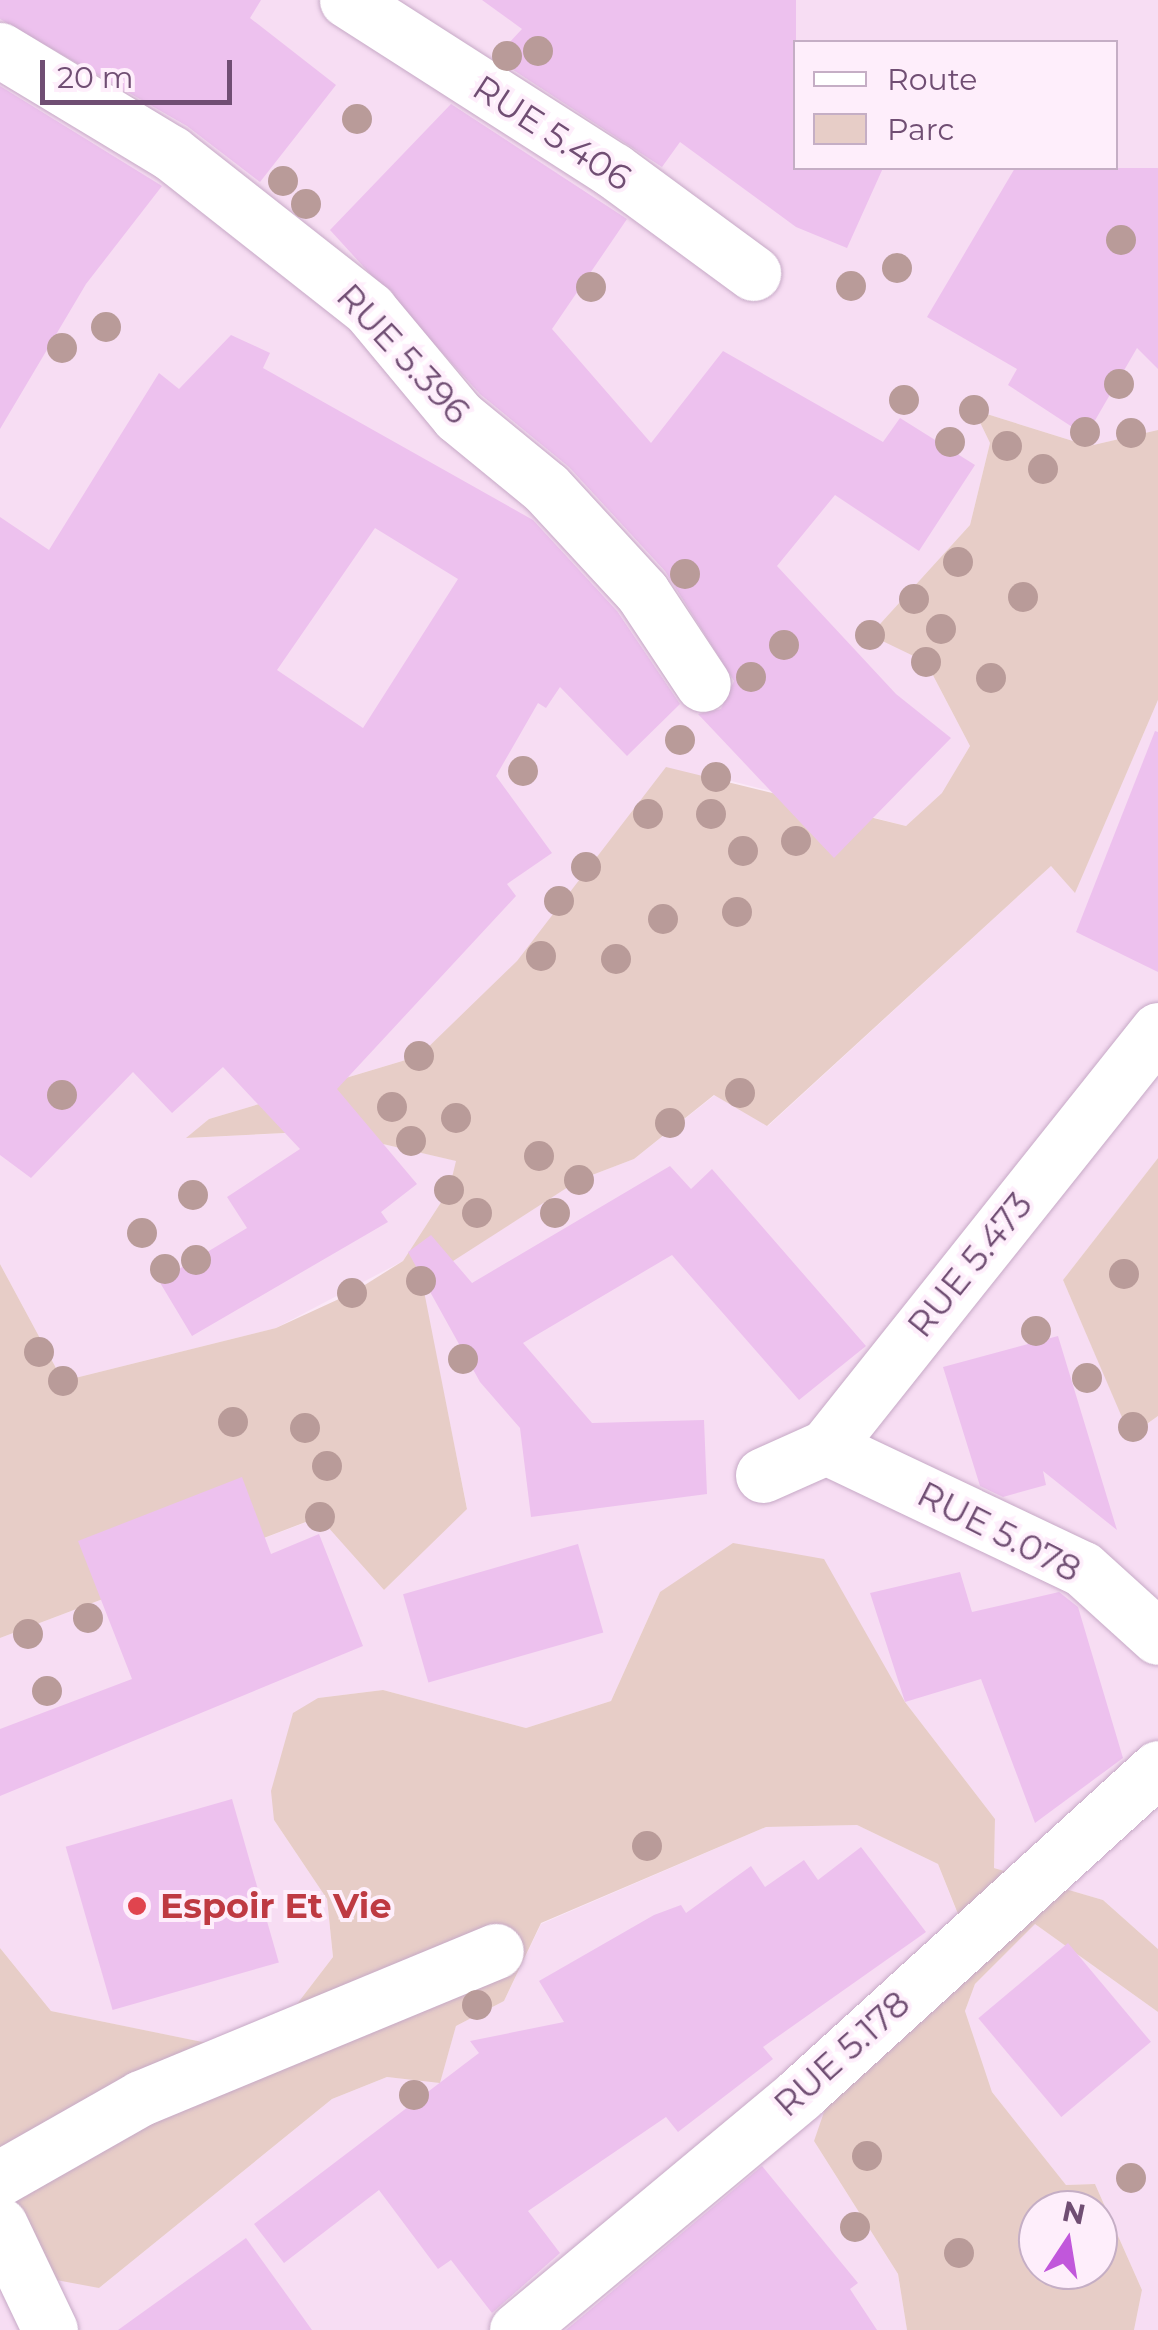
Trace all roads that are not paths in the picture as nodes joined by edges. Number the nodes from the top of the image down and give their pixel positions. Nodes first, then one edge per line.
1 (346, 0) edge
2 (0, 50) edge
3 (753, 273) dead end
4 (703, 684) dead end
5 (1158, 1030) edge
6 (826, 1447) junction
7 (764, 1475) dead end
8 (1158, 1637) edge
9 (1158, 1768) edge
10 (496, 1951) dead end
11 (0, 2178) edge
12 (0, 2226) edge
13 (50, 2330) edge
14 (517, 2330) edge

1 - 3 street, RUE 5.406
2 - 4 street, RUE 5.396
5 - 6 street, RUE 5.473
6 - 7 street, RUE 5.473
6 - 8 street, RUE 5.078
9 - 14 street, RUE 5.178
10 - 11 street
12 - 13 street

